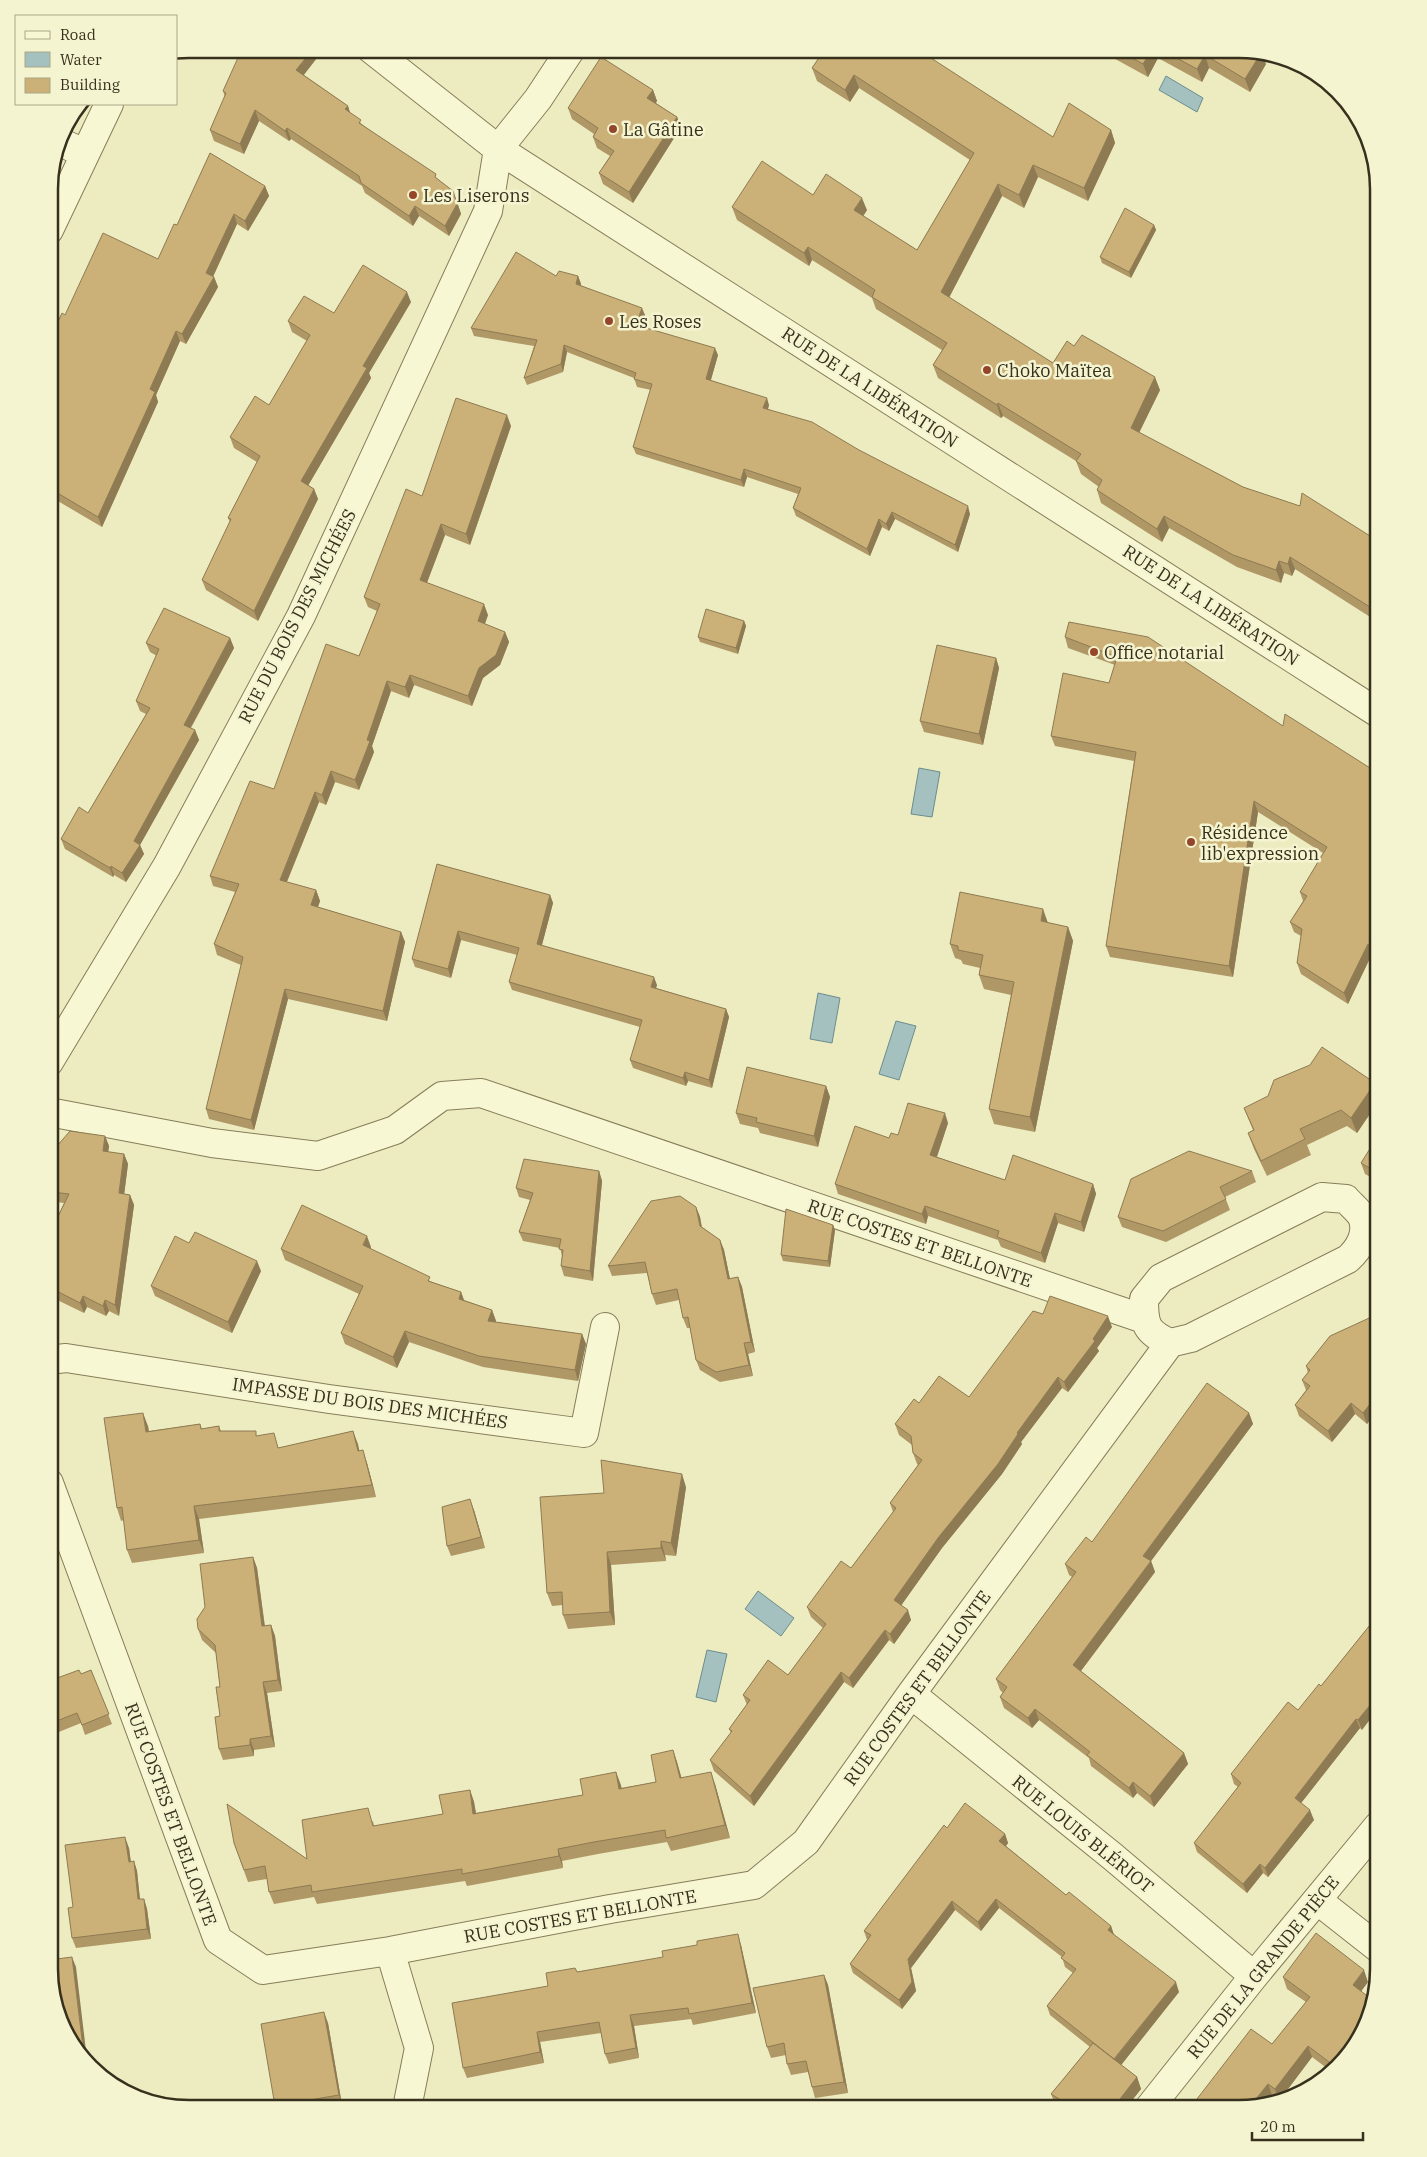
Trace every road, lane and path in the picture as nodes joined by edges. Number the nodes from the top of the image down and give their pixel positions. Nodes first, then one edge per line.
1 (382, 58) edge
2 (565, 58) edge
3 (108, 105) edge
4 (65, 144) edge
5 (498, 149) junction
6 (84, 153) junction
7 (58, 210) edge
8 (1370, 708) edge
9 (58, 1048) edge
10 (57, 1114) edge
11 (1144, 1319) junction
12 (605, 1327) dead end
13 (1170, 1343) junction
14 (57, 1359) edge
15 (57, 1505) edge
16 (911, 1694) junction
17 (1370, 1836) edge
18 (1317, 1900) junction
19 (1370, 1942) edge
20 (390, 1951) junction
21 (1254, 1976) junction
22 (409, 2099) edge
23 (1155, 2100) edge

1 - 5 street, RUE DE LA LIBÉRATION
2 - 5 street
3 - 6 street
4 - 6 street
5 - 8 street, RUE DE LA LIBÉRATION
5 - 9 street, RUE DU BOIS DES MICHÉES
6 - 7 street
10 - 11 street, RUE COSTES ET BELLONTE
11 - 13 street
11 - 13 street
12 - 14 street, IMPASSE DU BOIS DES MICHÉES
13 - 16 street, RUE COSTES ET BELLONTE
15 - 20 street, RUE COSTES ET BELLONTE
16 - 20 street, RUE COSTES ET BELLONTE
16 - 21 street, RUE LOUIS BLÉRIOT
17 - 18 street, RUE DE LA GRANDE PIÈCE
18 - 19 street
18 - 21 street, RUE DE LA GRANDE PIÈCE
20 - 22 street
21 - 23 street, RUE DE LA GRANDE PIÈCE

